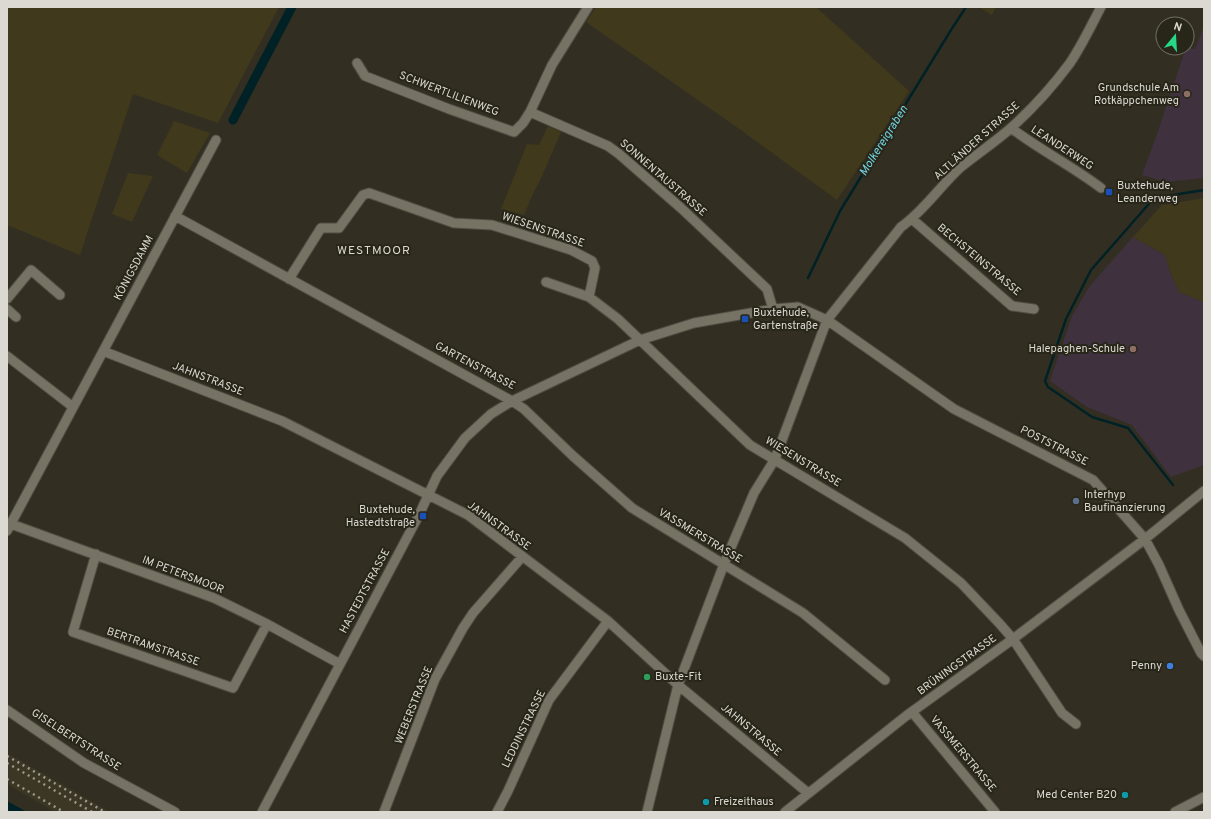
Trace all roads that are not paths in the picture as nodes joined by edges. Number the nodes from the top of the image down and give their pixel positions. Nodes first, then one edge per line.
1 (588, 7) edge
2 (1101, 7) edge
3 (357, 63) dead end
4 (530, 112) junction
5 (1011, 128) junction
6 (216, 140) dead end
7 (1101, 188) dead end
8 (175, 216) junction
9 (912, 219) junction
10 (289, 279) junction
11 (546, 282) dead end
12 (60, 295) dead end
13 (588, 297) junction
14 (7, 299) edge
15 (7, 308) edge
16 (773, 309) junction
17 (1034, 309) dead end
18 (16, 317) dead end
19 (827, 320) junction
20 (640, 340) junction
21 (103, 350) junction
22 (7, 356) edge
23 (512, 401) junction
24 (73, 407) junction
25 (775, 459) junction
26 (1204, 490) edge
27 (428, 496) junction
28 (9, 527) edge
29 (1145, 539) junction
30 (96, 554) junction
31 (522, 557) junction
32 (724, 564) junction
33 (608, 621) junction
34 (267, 624) junction
35 (1013, 639) junction
36 (1204, 656) edge
37 (340, 664) junction
38 (885, 680) dead end
39 (678, 685) junction
40 (7, 710) edge
41 (912, 712) junction
42 (1076, 724) dead end
43 (808, 793) junction
44 (1204, 797) edge
45 (790, 810) edge
46 (175, 812) edge
47 (262, 812) edge
48 (384, 812) edge
49 (497, 812) edge
50 (647, 812) edge
51 (995, 812) edge
52 (1175, 812) edge

1 - 4 street
2 - 5 street, ALTLÄNDER STRASSE
3 - 4 street, SCHWERTLILIENWEG
4 - 16 street, SONNENTAUSTRASSE
5 - 7 street, LEANDERWEG
5 - 9 street, ALTLÄNDER STRASSE
6 - 8 street, KÖNIGSDAMM
8 - 10 street, GARTENSTRASSE
8 - 21 street, KÖNIGSDAMM
9 - 17 street, BECHSTEINSTRASSE
9 - 19 street, ALTLÄNDER STRASSE
10 - 13 street, WIESENSTRASSE
10 - 23 street, GARTENSTRASSE
11 - 13 street, WIESENSTRASSE
12 - 14 street
13 - 20 street, WIESENSTRASSE
15 - 18 street
16 - 19 street, GARTENSTRASSE
16 - 20 street, GARTENSTRASSE
19 - 25 street, ALTLÄNDER STRASSE
19 - 29 street, POSTSTRASSE
20 - 23 street, GARTENSTRASSE
20 - 25 street, WIESENSTRASSE
21 - 24 street, KÖNIGSDAMM
21 - 27 street, JAHNSTRASSE
22 - 24 street
23 - 27 street, HASTEDTSTRASSE
23 - 32 street, VASSMERSTRASSE
24 - 28 street, KÖNIGSDAMM
25 - 32 street, ALTLÄNDER STRASSE
25 - 35 street, WIESENSTRASSE
26 - 29 street, BRÜNINGSTRASSE
27 - 31 street, JAHNSTRASSE
27 - 37 street, HASTEDTSTRASSE
28 - 30 street, IM PETERSMOOR
29 - 35 street, BRÜNINGSTRASSE
29 - 36 street, POSTSTRASSE
30 - 34 street, IM PETERSMOOR
30 - 34 street, BERTRAMSTRASSE
31 - 33 street, JAHNSTRASSE
31 - 48 street, WEBERSTRASSE
32 - 38 street, VASSMERSTRASSE
32 - 39 street, ALTLÄNDER STRASSE
33 - 39 street, JAHNSTRASSE
33 - 49 street, LEDDINSTRASSE
34 - 37 street, IM PETERSMOOR
35 - 41 street, BRÜNINGSTRASSE
35 - 42 street, WIESENSTRASSE
37 - 47 street, HASTEDTSTRASSE
39 - 43 street, JAHNSTRASSE
39 - 50 street, ALTLÄNDER STRASSE
40 - 46 street, GISELBERTSTRASSE
41 - 43 street, BRÜNINGSTRASSE
41 - 51 street, VASSMERSTRASSE
43 - 45 street, BRÜNINGSTRASSE
44 - 52 street

